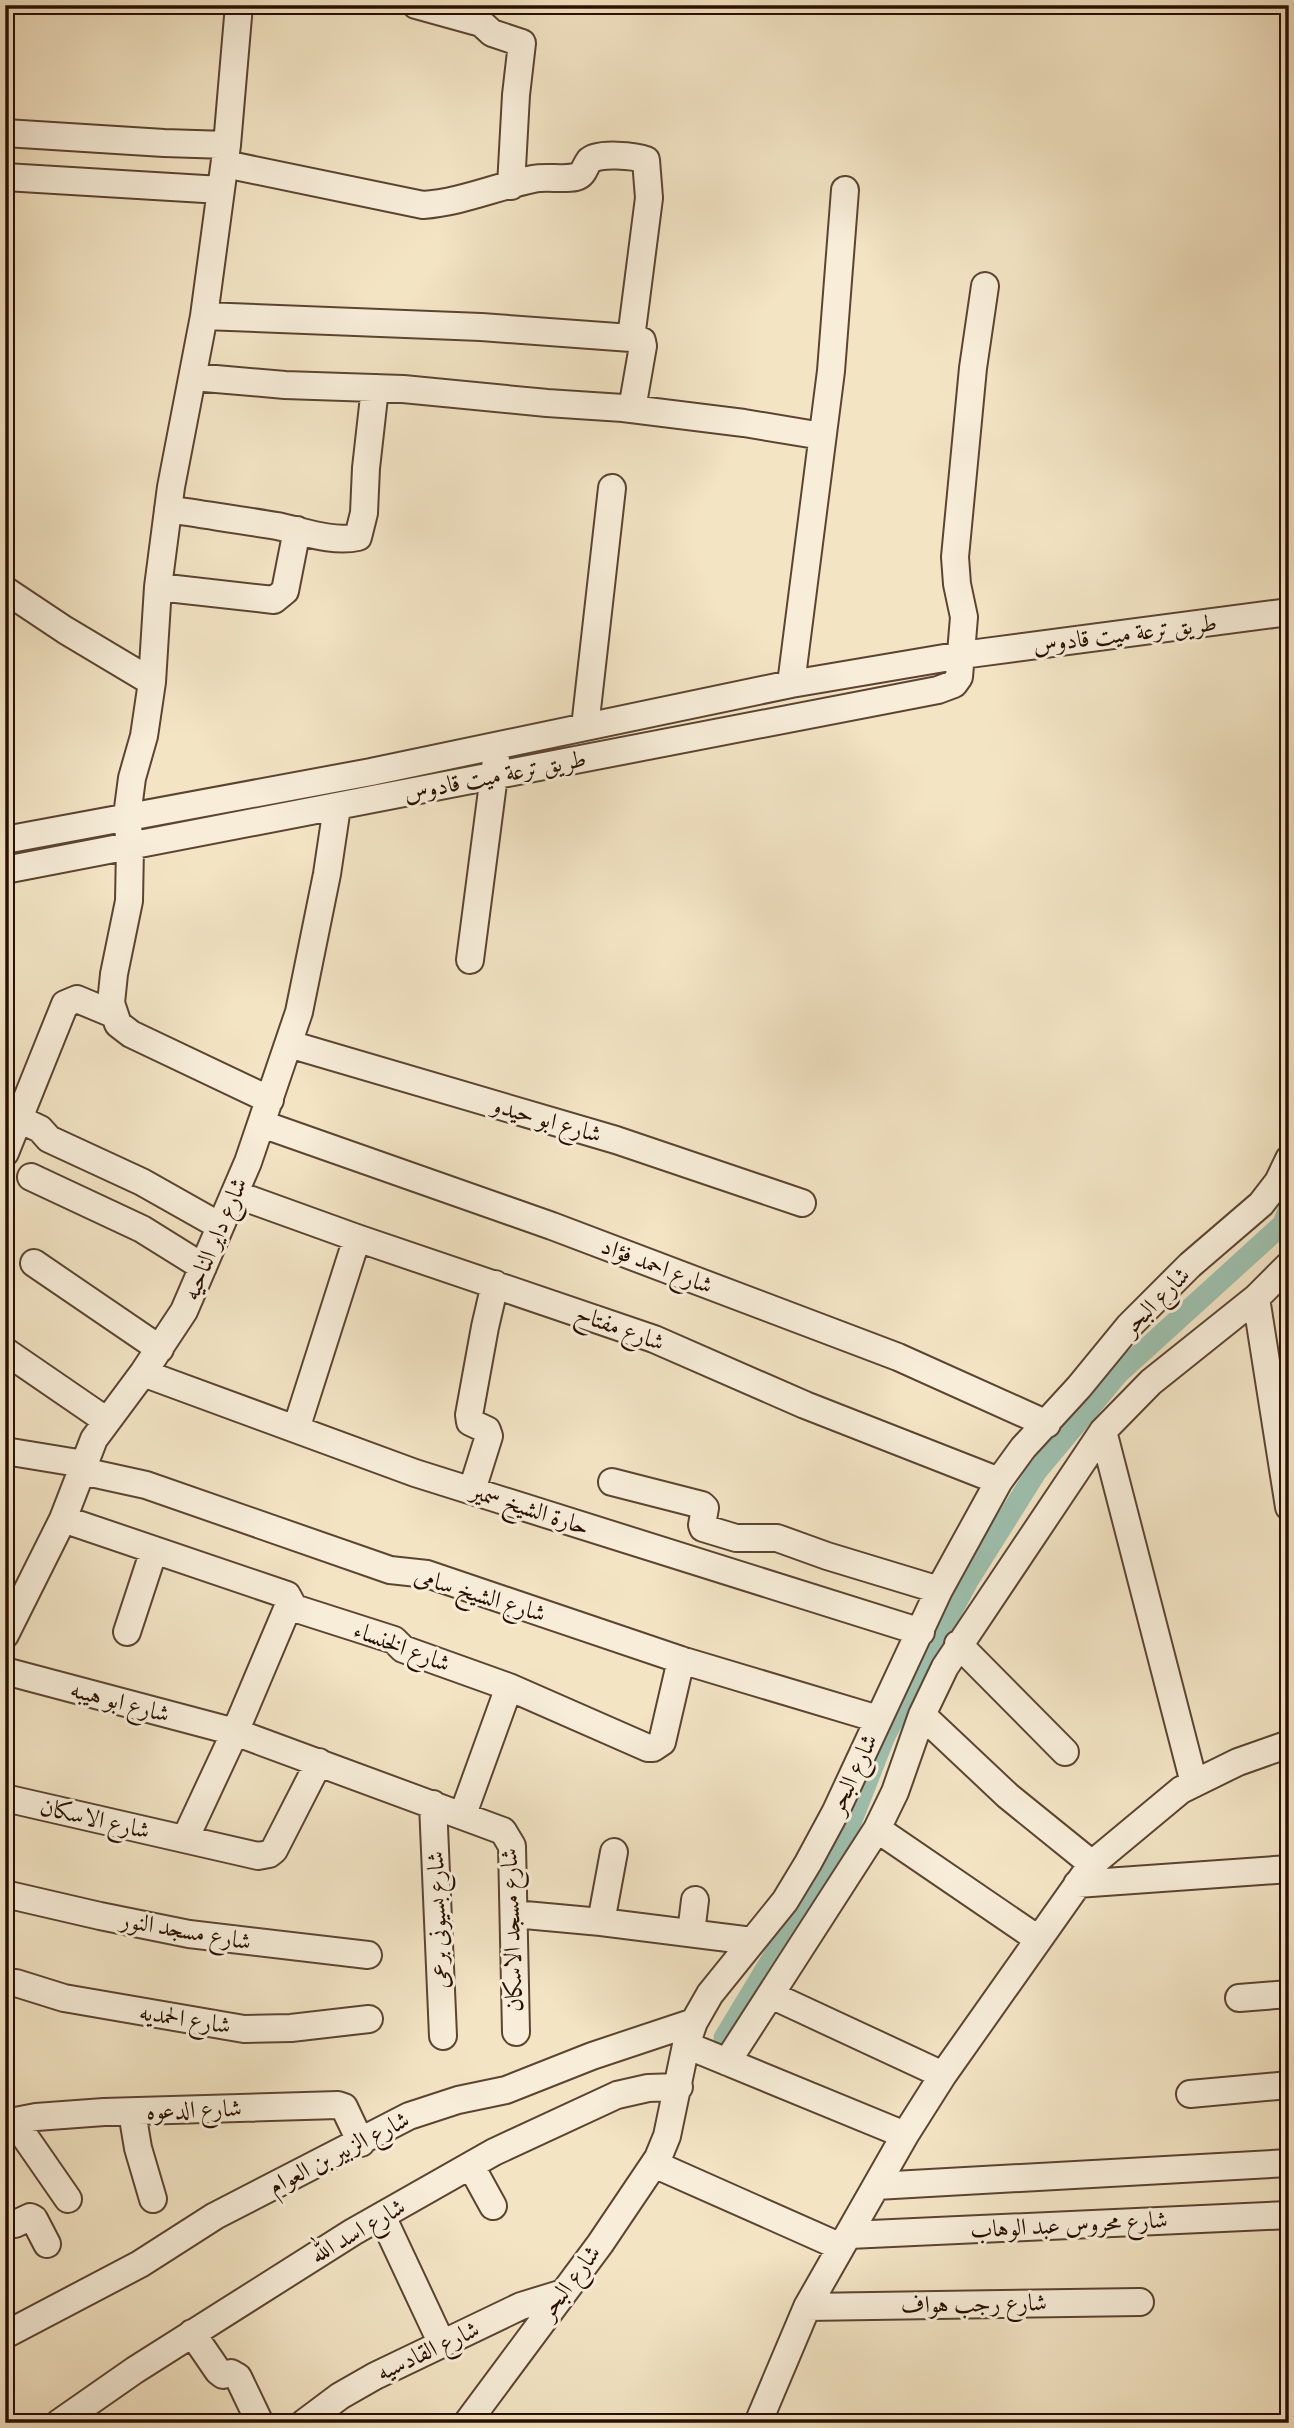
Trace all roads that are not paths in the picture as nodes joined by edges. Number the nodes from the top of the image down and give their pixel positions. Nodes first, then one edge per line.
1 (239, 5) edge
2 (416, 5) edge
3 (5, 133) edge
4 (226, 154) junction
5 (5, 177) edge
6 (512, 186) junction
7 (221, 190) junction
8 (845, 190) dead end
9 (985, 286) dead end
10 (204, 316) junction
11 (631, 338) junction
12 (192, 377) junction
13 (375, 388) junction
14 (632, 409) junction
15 (822, 436) junction
16 (612, 488) dead end
17 (169, 509) junction
18 (297, 530) junction
19 (158, 587) junction
20 (5, 590) edge
21 (1289, 612) edge
22 (962, 655) junction
23 (152, 682) junction
24 (791, 684) junction
25 (585, 727) junction
26 (498, 745) junction
27 (371, 772) junction
28 (494, 776) junction
29 (373, 800) junction
30 (337, 807) junction
31 (127, 816) junction
32 (5, 840) edge
33 (130, 847) junction
34 (5, 870) edge
35 (470, 960) dead end
36 (113, 1014) junction
37 (289, 1044) junction
38 (266, 1112) junction
39 (19, 1119) junction
40 (5, 1153) edge
41 (1289, 1159) edge
42 (31, 1177) dead end
43 (235, 1194) junction
44 (802, 1203) dead end
45 (220, 1226) junction
46 (357, 1238) junction
47 (34, 1264) dead end
48 (1289, 1265) edge
49 (203, 1267) junction
50 (495, 1284) junction
51 (1256, 1298) junction
52 (160, 1349) junction
53 (5, 1351) edge
54 (143, 1373) junction
55 (107, 1421) junction
56 (1047, 1424) junction
57 (296, 1429) junction
58 (1103, 1431) junction
59 (5, 1451) edge
60 (83, 1467) junction
61 (999, 1481) junction
62 (612, 1482) dead end
63 (472, 1490) junction
64 (1289, 1507) edge
65 (63, 1519) junction
66 (154, 1550) junction
67 (939, 1590) junction
68 (290, 1602) junction
69 (9, 1619) edge
70 (127, 1632) dead end
71 (921, 1632) junction
72 (958, 1644) junction
73 (681, 1660) junction
74 (5, 1671) edge
75 (509, 1687) junction
76 (922, 1715) junction
77 (878, 1719) junction
78 (235, 1732) junction
79 (1289, 1744) edge
80 (1065, 1752) dead end
81 (319, 1762) junction
82 (1194, 1783) junction
83 (5, 1798) edge
84 (433, 1804) junction
85 (463, 1814) junction
86 (877, 1829) junction
87 (185, 1839) junction
88 (614, 1852) dead end
89 (1289, 1869) edge
90 (825, 1874) junction
91 (1084, 1874) junction
92 (5, 1894) edge
93 (695, 1900) dead end
94 (514, 1914) junction
95 (601, 1922) junction
96 (691, 1933) junction
97 (1038, 1940) junction
98 (752, 1941) junction
99 (368, 1955) dead end
100 (5, 1983) edge
101 (1289, 1993) edge
102 (771, 1995) junction
103 (1240, 1998) dead end
104 (369, 2019) dead end
105 (516, 2032) dead end
106 (690, 2033) junction
107 (443, 2036) dead end
108 (727, 2062) junction
109 (943, 2075) junction
110 (1289, 2085) edge
111 (679, 2087) junction
112 (1190, 2094) dead end
113 (132, 2112) junction
114 (9, 2122) edge
115 (905, 2135) junction
116 (360, 2143) junction
117 (1289, 2163) edge
118 (654, 2164) junction
119 (471, 2166) junction
120 (876, 2186) junction
121 (68, 2199) dead end
122 (153, 2199) dead end
123 (493, 2206) dead end
124 (1289, 2215) edge
125 (382, 2216) junction
126 (5, 2222) edge
127 (845, 2241) junction
128 (47, 2244) dead end
129 (560, 2294) junction
130 (1140, 2302) dead end
131 (807, 2307) junction
132 (192, 2333) junction
133 (5, 2335) edge
134 (442, 2344) junction
135 (59, 2423) edge
136 (260, 2423) edge
137 (304, 2423) edge
138 (467, 2423) edge
139 (758, 2423) edge

1 - 4 street
2 - 6 street
3 - 4 street
4 - 6 street
4 - 7 street
5 - 7 street
6 - 11 street
7 - 10 street
8 - 15 street
9 - 22 street
10 - 11 street
10 - 12 street
11 - 14 street
12 - 13 street
12 - 17 street
13 - 14 street
13 - 18 street
14 - 15 street
15 - 24 street
16 - 25 street
17 - 18 street
17 - 19 street
18 - 19 street
19 - 23 street
20 - 23 street
21 - 22 street, طريق ترعة ميت قادوس
22 - 24 street, طريق ترعة ميت قادوس
22 - 28 street, طريق ترعة ميت قادوس
23 - 31 street
24 - 25 street, طريق ترعة ميت قادوس
25 - 26 street, طريق ترعة ميت قادوس
26 - 27 street, طريق ترعة ميت قادوس
26 - 28 street
27 - 29 street
27 - 31 street, طريق ترعة ميت قادوس
28 - 29 street, طريق ترعة ميت قادوس
28 - 35 street
29 - 30 street, طريق ترعة ميت قادوس
30 - 33 street, طريق ترعة ميت قادوس
30 - 37 street, شارع داير الناحيه
31 - 32 street, طريق ترعة ميت قادوس
31 - 33 street
33 - 34 street, طريق ترعة ميت قادوس
33 - 36 street
36 - 38 street, شارع احمد فؤاد
36 - 39 street
37 - 38 street, شارع داير الناحيه
37 - 44 street, شارع ابو حيدو
38 - 43 street, شارع داير الناحيه
38 - 56 street, شارع احمد فؤاد
39 - 40 street
39 - 45 street
41 - 56 street, شارع البحر
42 - 49 street
43 - 45 street, شارع داير الناحيه
43 - 46 street, شارع مفتاح
45 - 49 street, شارع داير الناحيه
46 - 50 street, شارع مفتاح
46 - 57 street
47 - 52 street
48 - 51 street, شارع البحر
49 - 52 street, شارع داير الناحيه
50 - 61 street, شارع مفتاح
50 - 63 street
51 - 58 street, شارع البحر
51 - 64 street
52 - 54 street, شارع داير الناحيه
53 - 55 street
54 - 55 street, شارع داير الناحيه
54 - 57 street, حارة الشيخ سمير
55 - 60 street, شارع داير الناحيه
56 - 61 street, شارع البحر
57 - 63 street, حارة الشيخ سمير
58 - 72 street, شارع البحر
58 - 82 street
59 - 60 street, شارع الشيخ سامى
60 - 65 street, شارع داير الناحيه
60 - 73 street, شارع الشيخ سامى
61 - 67 street, شارع البحر
62 - 67 street
63 - 71 street, حارة الشيخ سمير
65 - 66 street, شارع الخنساء
65 - 69 street, شارع داير الناحيه
66 - 68 street, شارع الخنساء
66 - 70 street
67 - 71 street, شارع البحر
68 - 75 street, شارع الخنساء
68 - 78 street, شارع الاسكان
71 - 77 street, شارع البحر
72 - 76 street, شارع البحر
72 - 80 street
73 - 75 street, شارع الخنساء
73 - 77 street, شارع الشيخ سامى
74 - 78 street, شارع ابو هيبه
75 - 85 street
76 - 86 street, شارع البحر
76 - 91 street
77 - 90 street, شارع البحر
78 - 81 street
78 - 87 street, شارع الاسكان
79 - 82 street
81 - 84 street
81 - 87 street, شارع الاسكان
82 - 91 street
83 - 87 street, شارع الاسكان
84 - 85 street
84 - 107 street, شارع بسيونى برعى
85 - 94 street, شارع مسجد الاسكان
86 - 90 street, شارع البحر
86 - 97 street
88 - 95 street
89 - 91 street
90 - 98 street, شارع البحر
90 - 102 street, شارع البحر
91 - 97 street
92 - 99 street, شارع مسجد النور
93 - 96 street
94 - 95 street
94 - 105 street, شارع مسجد الاسكان
95 - 96 street
96 - 98 street
97 - 109 street
98 - 106 street, شارع البحر
100 - 104 street, شارع الحمديه
101 - 103 street
102 - 108 street, شارع البحر
102 - 109 street
106 - 108 street
106 - 111 street, شارع البحر
106 - 116 street, شارع الزبير بن العوام
108 - 115 street
109 - 115 street
110 - 112 street
111 - 118 street, شارع البحر
111 - 119 street, شارع اسد الله
113 - 114 street, شارع الدعوه
113 - 116 street, شارع الدعوه
113 - 122 street
114 - 121 street
115 - 120 street
116 - 133 street, شارع الزبير بن العوام
117 - 120 street
118 - 127 street
118 - 129 street, شارع البحر
119 - 123 street
119 - 125 street, شارع اسد الله
120 - 127 street
124 - 127 street, شارع محروس عبد الوهاب
125 - 132 street, شارع اسد الله
125 - 134 street
126 - 128 street
127 - 131 street
129 - 134 street, شارع القادسيه
129 - 138 street, شارع البحر
130 - 131 street, شارع رجب هواف
131 - 139 street
132 - 135 street, شارع اسد الله
132 - 136 street
134 - 137 street, شارع القادسيه

